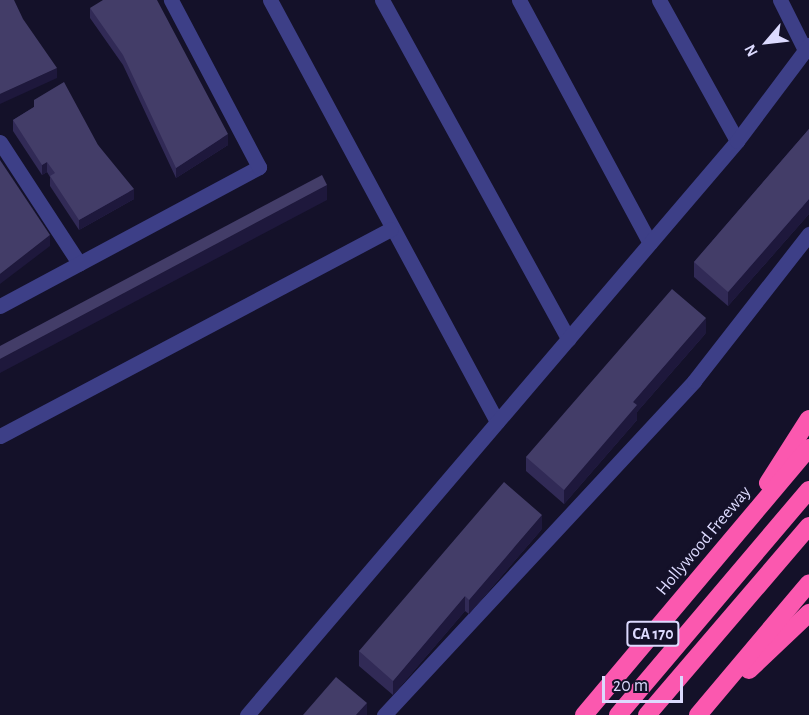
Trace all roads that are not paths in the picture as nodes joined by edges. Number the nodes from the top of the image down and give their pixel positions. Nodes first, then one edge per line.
1 (171, 0) edge
2 (270, 0) edge
3 (382, 0) edge
4 (519, 0) edge
5 (659, 0) edge
6 (780, 0) edge
7 (807, 47) edge
8 (737, 141) junction
9 (0, 142) edge
10 (391, 228) junction
11 (809, 234) edge
12 (650, 243) junction
13 (80, 263) junction
14 (0, 306) edge
15 (568, 339) junction
16 (809, 419) edge
17 (497, 422) junction
18 (0, 436) edge
19 (809, 448) edge
20 (809, 490) edge
21 (809, 526) edge
22 (722, 554) junction
23 (809, 583) edge
24 (809, 613) edge
25 (247, 715) edge
26 (384, 715) edge
27 (584, 715) edge
28 (618, 715) edge
29 (647, 715) edge
30 (700, 715) edge

1 - 13 lane
2 - 10 lane
3 - 15 lane
4 - 12 lane
5 - 8 lane
6 - 7 lane
7 - 8 lane
8 - 12 lane
9 - 13 lane
10 - 17 lane
10 - 18 lane
11 - 26 lane
12 - 15 lane
13 - 14 lane
15 - 17 lane
16 - 22 highway
17 - 25 lane
19 - 22 highway, Hollywood Freeway / CA 170
20 - 28 highway
21 - 29 highway
22 - 27 highway, Hollywood Freeway / CA 170
23 - 30 highway
24 - 30 highway

